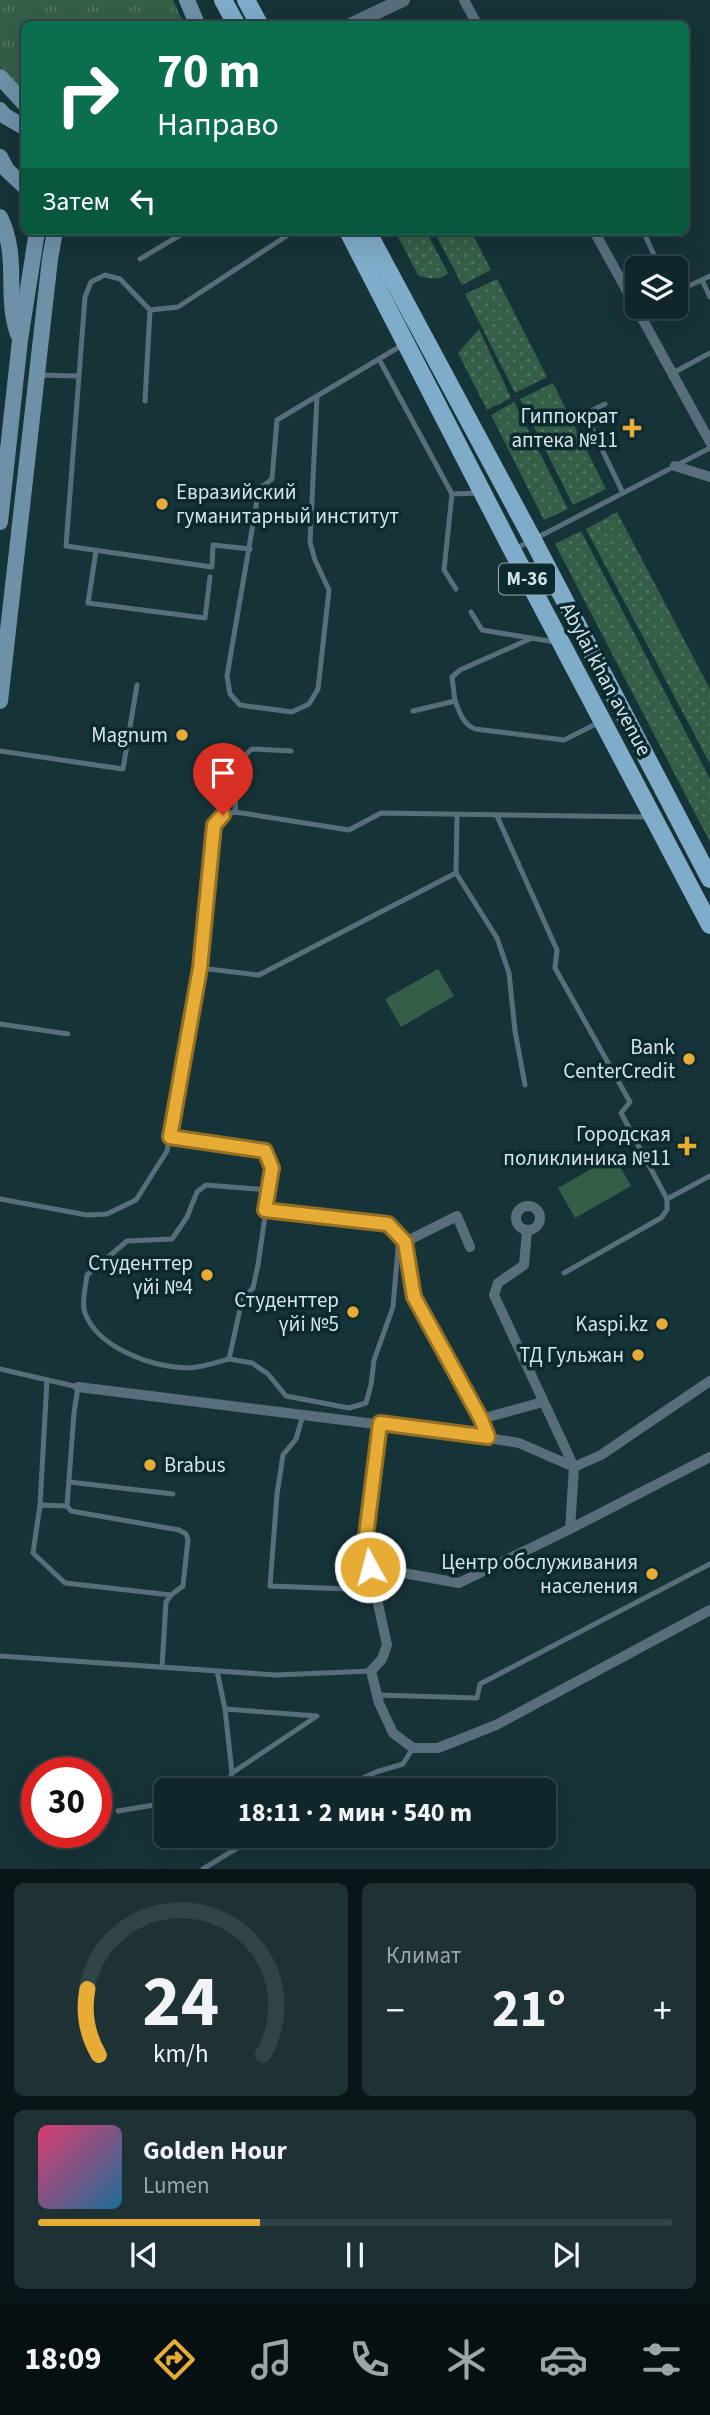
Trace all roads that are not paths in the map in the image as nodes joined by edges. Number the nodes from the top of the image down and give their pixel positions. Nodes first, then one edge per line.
1 (187, 0) edge
2 (223, 0) edge
3 (246, 0) edge
4 (403, 0) edge
5 (464, 0) edge
6 (196, 21) edge
7 (234, 21) edge
8 (256, 21) edge
9 (358, 21) edge
10 (475, 21) edge
11 (0, 77) edge
12 (21, 100) edge
13 (0, 110) edge
14 (21, 125) edge
15 (0, 157) edge
16 (21, 183) edge
17 (0, 217) edge
18 (36, 235) edge
19 (54, 235) edge
20 (180, 235) edge
21 (288, 235) dead end
22 (350, 235) edge
23 (369, 235) edge
24 (596, 235) edge
25 (645, 235) edge
26 (654, 256) edge
27 (139, 259) dead end
28 (710, 276) edge
29 (702, 280) junction
30 (688, 286) edge
31 (625, 288) edge
32 (710, 297) edge
33 (150, 310) junction
34 (642, 319) edge
35 (20, 340) junction
36 (405, 343) junction
37 (710, 353) edge
38 (379, 359) junction
39 (37, 374) junction
40 (672, 374) junction
41 (78, 376) junction
42 (317, 396) junction
43 (145, 401) dead end
44 (605, 404) dead end
45 (6, 417) edge
46 (710, 442) edge
47 (710, 448) edge
48 (675, 466) junction
49 (710, 477) edge
50 (483, 493) junction
51 (623, 493) junction
52 (452, 494) junction
53 (0, 522) edge
54 (533, 540) junction
55 (250, 549) junction
56 (96, 551) junction
57 (512, 551) junction
58 (211, 577) dead end
59 (456, 589) dead end
60 (471, 612) dead end
61 (532, 638) junction
62 (561, 642) junction
63 (137, 685) dead end
64 (0, 701) edge
65 (455, 701) junction
66 (413, 711) dead end
67 (602, 721) junction
68 (0, 751) edge
69 (291, 751) dead end
70 (235, 812) junction
71 (457, 815) junction
72 (497, 816) junction
73 (654, 817) junction
74 (456, 873) junction
75 (710, 879) edge
76 (710, 925) edge
77 (200, 968) junction
78 (0, 1024) edge
79 (68, 1034) dead end
80 (525, 1085) dead end
81 (170, 1137) junction
82 (710, 1176) edge
83 (269, 1190) junction
84 (0, 1199) edge
85 (667, 1199) junction
86 (265, 1210) junction
87 (527, 1231) dead end
88 (402, 1239) junction
89 (470, 1247) dead end
90 (564, 1273) dead end
91 (229, 1359) junction
92 (0, 1369) edge
93 (47, 1380) junction
94 (710, 1381) edge
95 (79, 1387) junction
96 (543, 1402) junction
97 (303, 1414) junction
98 (481, 1419) junction
99 (380, 1423) junction
100 (488, 1437) junction
101 (710, 1457) edge
102 (574, 1466) junction
103 (69, 1482) junction
104 (173, 1494) dead end
105 (40, 1505) junction
106 (67, 1506) junction
107 (570, 1530) junction
108 (710, 1564) edge
109 (370, 1567) junction
110 (373, 1590) junction
111 (170, 1595) junction
112 (710, 1609) edge
113 (0, 1656) edge
114 (162, 1667) junction
115 (217, 1671) junction
116 (371, 1671) junction
117 (377, 1695) junction
118 (225, 1709) junction
119 (413, 1748) junction
120 (232, 1773) junction
121 (230, 1778) edge
122 (363, 1778) edge
123 (154, 1805) edge
124 (118, 1811) dead end
125 (237, 1848) edge
126 (203, 1869) edge

1 - 6 main road
2 - 7 main road
3 - 8 main road
4 - 9 street
5 - 10 street
11 - 12 main road
13 - 14 main road
15 - 16 main road
17 - 35 main road
18 - 35 main road
19 - 39 main road
20 - 27 lane
21 - 33 lane
22 - 36 main road, Abylai khan avenue / M-36
23 - 54 main road, Abylai khan avenue / M-36
24 - 31 street
25 - 26 lane
28 - 29 lane
29 - 30 lane
29 - 32 lane
33 - 41 lane
33 - 43 lane
34 - 40 street
35 - 45 main road
36 - 38 lane
36 - 50 main road, Abylai khan avenue / M-36
37 - 40 lane
38 - 42 lane
38 - 52 lane
39 - 41 lane
39 - 64 main road
40 - 46 street
41 - 56 lane
42 - 55 lane
42 - 55 lane
44 - 51 lane
45 - 53 main road
47 - 48 lane
48 - 49 street
48 - 51 lane
50 - 52 lane
50 - 57 main road, Abylai khan avenue / M-36
51 - 54 lane
52 - 59 lane
54 - 57 lane
54 - 75 main road, Abylai khan avenue / M-36
55 - 56 lane
56 - 58 lane
57 - 62 main road, Abylai khan avenue / M-36
60 - 61 lane
61 - 62 lane
61 - 65 lane
62 - 67 main road, Abylai khan avenue / M-36
63 - 68 lane
65 - 66 lane
65 - 67 lane
67 - 73 main road, Abylai khan avenue / M-36
69 - 70 lane
70 - 71 lane
70 - 77 lane
71 - 72 lane
71 - 74 lane
72 - 73 lane
72 - 85 lane
73 - 76 main road, Abylai khan avenue / M-36
74 - 77 lane
74 - 80 lane
77 - 81 lane
78 - 79 lane
81 - 83 lane
81 - 84 lane
82 - 85 lane
83 - 86 lane
83 - 91 lane
85 - 90 lane
86 - 88 lane
86 - 91 lane
87 - 96 street
88 - 89 street
88 - 91 lane
88 - 98 street
92 - 93 lane
93 - 95 lane
93 - 105 lane
94 - 102 street
95 - 97 street
95 - 103 lane
96 - 98 street
96 - 102 street
97 - 99 street
97 - 110 lane
98 - 100 street
99 - 100 street
99 - 109 street
100 - 102 street
101 - 107 street
102 - 107 street
103 - 104 lane
103 - 106 lane
105 - 106 lane
105 - 111 lane
106 - 111 lane
107 - 109 street
108 - 117 lane
109 - 110 street
110 - 116 street
111 - 114 lane
112 - 119 street
113 - 114 lane
114 - 115 lane
115 - 116 lane
115 - 118 lane
116 - 117 street
117 - 119 street
118 - 120 lane
118 - 120 lane
119 - 122 lane
120 - 121 lane
123 - 124 lane
125 - 126 lane

